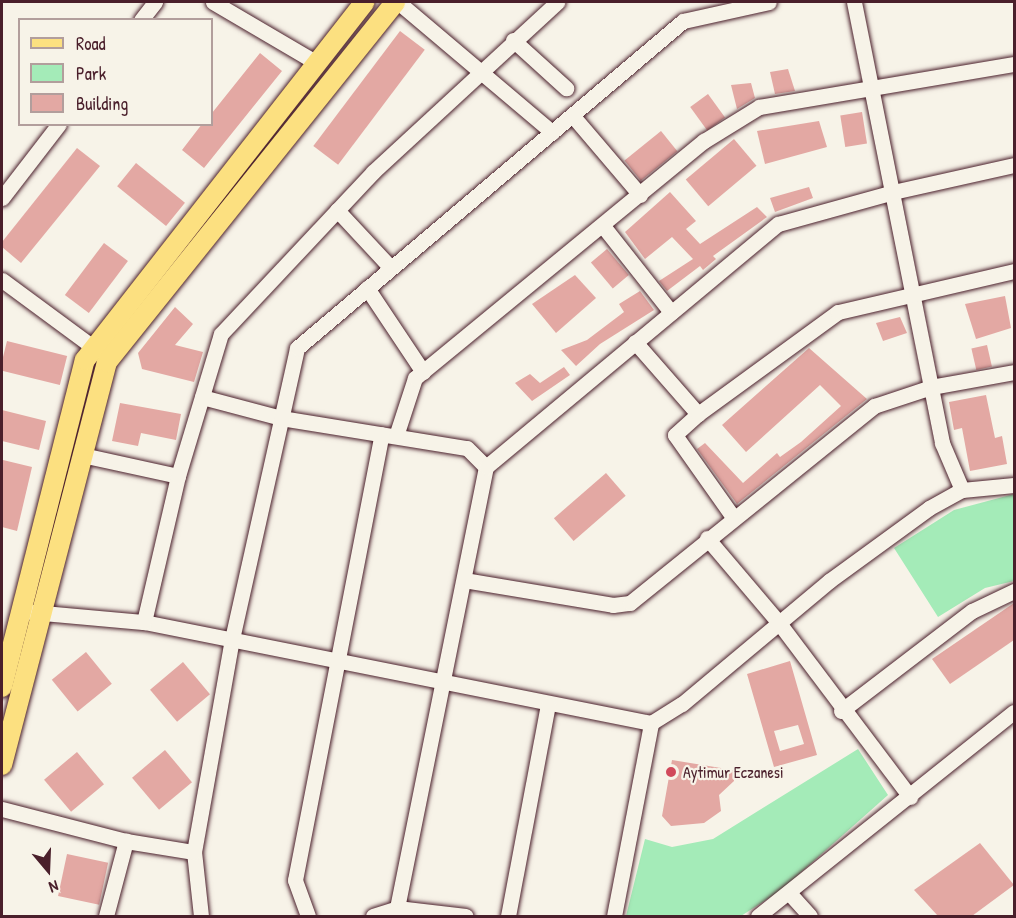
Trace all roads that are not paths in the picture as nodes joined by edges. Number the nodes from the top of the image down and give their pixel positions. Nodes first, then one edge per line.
1 (155, 2) edge
2 (213, 2) edge
3 (365, 2) edge
4 (396, 2) edge
5 (769, 2) edge
6 (854, 2) edge
7 (546, 5) edge
8 (143, 18) edge
9 (513, 40) junction
10 (317, 63) junction
11 (1014, 64) edge
12 (480, 69) junction
13 (873, 87) junction
14 (566, 88) dead end
15 (572, 115) junction
16 (57, 126) edge
17 (552, 132) junction
18 (1014, 165) edge
19 (893, 192) junction
20 (640, 195) junction
21 (2, 198) edge
22 (338, 210) junction
23 (603, 226) junction
24 (391, 268) junction
25 (1014, 271) edge
26 (2, 280) edge
27 (368, 288) junction
28 (913, 294) junction
29 (670, 312) junction
30 (635, 342) junction
31 (93, 347) junction
32 (423, 372) junction
33 (1014, 372) edge
34 (931, 387) junction
35 (202, 397) junction
36 (698, 414) junction
37 (281, 418) junction
38 (389, 435) junction
39 (82, 456) junction
40 (486, 466) junction
41 (178, 476) junction
42 (1014, 485) edge
43 (962, 490) junction
44 (733, 517) junction
45 (707, 538) junction
46 (464, 580) junction
47 (1014, 591) edge
48 (19, 610) junction
49 (41, 613) junction
50 (144, 622) junction
51 (778, 623) junction
52 (232, 639) junction
53 (337, 662) junction
54 (441, 681) junction
55 (2, 687) edge
56 (548, 705) junction
57 (841, 711) junction
58 (1014, 712) edge
59 (651, 723) junction
60 (2, 765) edge
61 (910, 797) junction
62 (2, 809) edge
63 (126, 841) junction
64 (194, 852) junction
65 (791, 895) junction
66 (397, 908) junction
67 (106, 916) edge
68 (201, 916) edge
69 (308, 916) edge
70 (373, 916) edge
71 (466, 916) edge
72 (508, 916) edge
73 (614, 916) edge
74 (758, 916) edge
75 (810, 916) edge

1 - 8 street
2 - 10 street
3 - 10 main road
4 - 12 street
4 - 39 main road
5 - 15 street
6 - 13 street
7 - 9 street
9 - 12 street
9 - 14 street
10 - 31 main road
11 - 13 street
12 - 17 street
12 - 22 street
13 - 19 street
13 - 20 street
15 - 17 street
15 - 20 street
16 - 21 street
17 - 24 street
18 - 19 street
19 - 28 street
19 - 29 street
20 - 23 street
22 - 24 street
22 - 35 street
23 - 29 street
23 - 32 street
24 - 27 street
25 - 28 street
26 - 31 street
27 - 32 street
27 - 37 street
28 - 34 street
28 - 36 street
29 - 30 street
30 - 36 street
30 - 40 street
31 - 48 main road
32 - 38 street
33 - 34 street
34 - 43 street
34 - 44 street
35 - 37 street
35 - 41 street
36 - 44 street
37 - 38 street
37 - 52 street
38 - 40 street
38 - 53 street
39 - 41 street
39 - 49 main road
40 - 46 street
41 - 50 street
42 - 43 street
43 - 51 street
44 - 45 street
45 - 46 street
45 - 51 street
46 - 54 street
47 - 57 street
48 - 49 street
48 - 55 main road
49 - 50 street
49 - 60 main road
50 - 52 street
51 - 57 street
51 - 59 street
52 - 53 street
52 - 64 street
53 - 54 street
53 - 69 street
54 - 56 street
54 - 66 street
56 - 59 street
56 - 72 street
57 - 61 street
58 - 61 street
59 - 73 street
61 - 65 street
62 - 63 street
63 - 64 street
63 - 67 street
64 - 68 street
65 - 74 street
65 - 75 street
66 - 70 street
66 - 71 street

